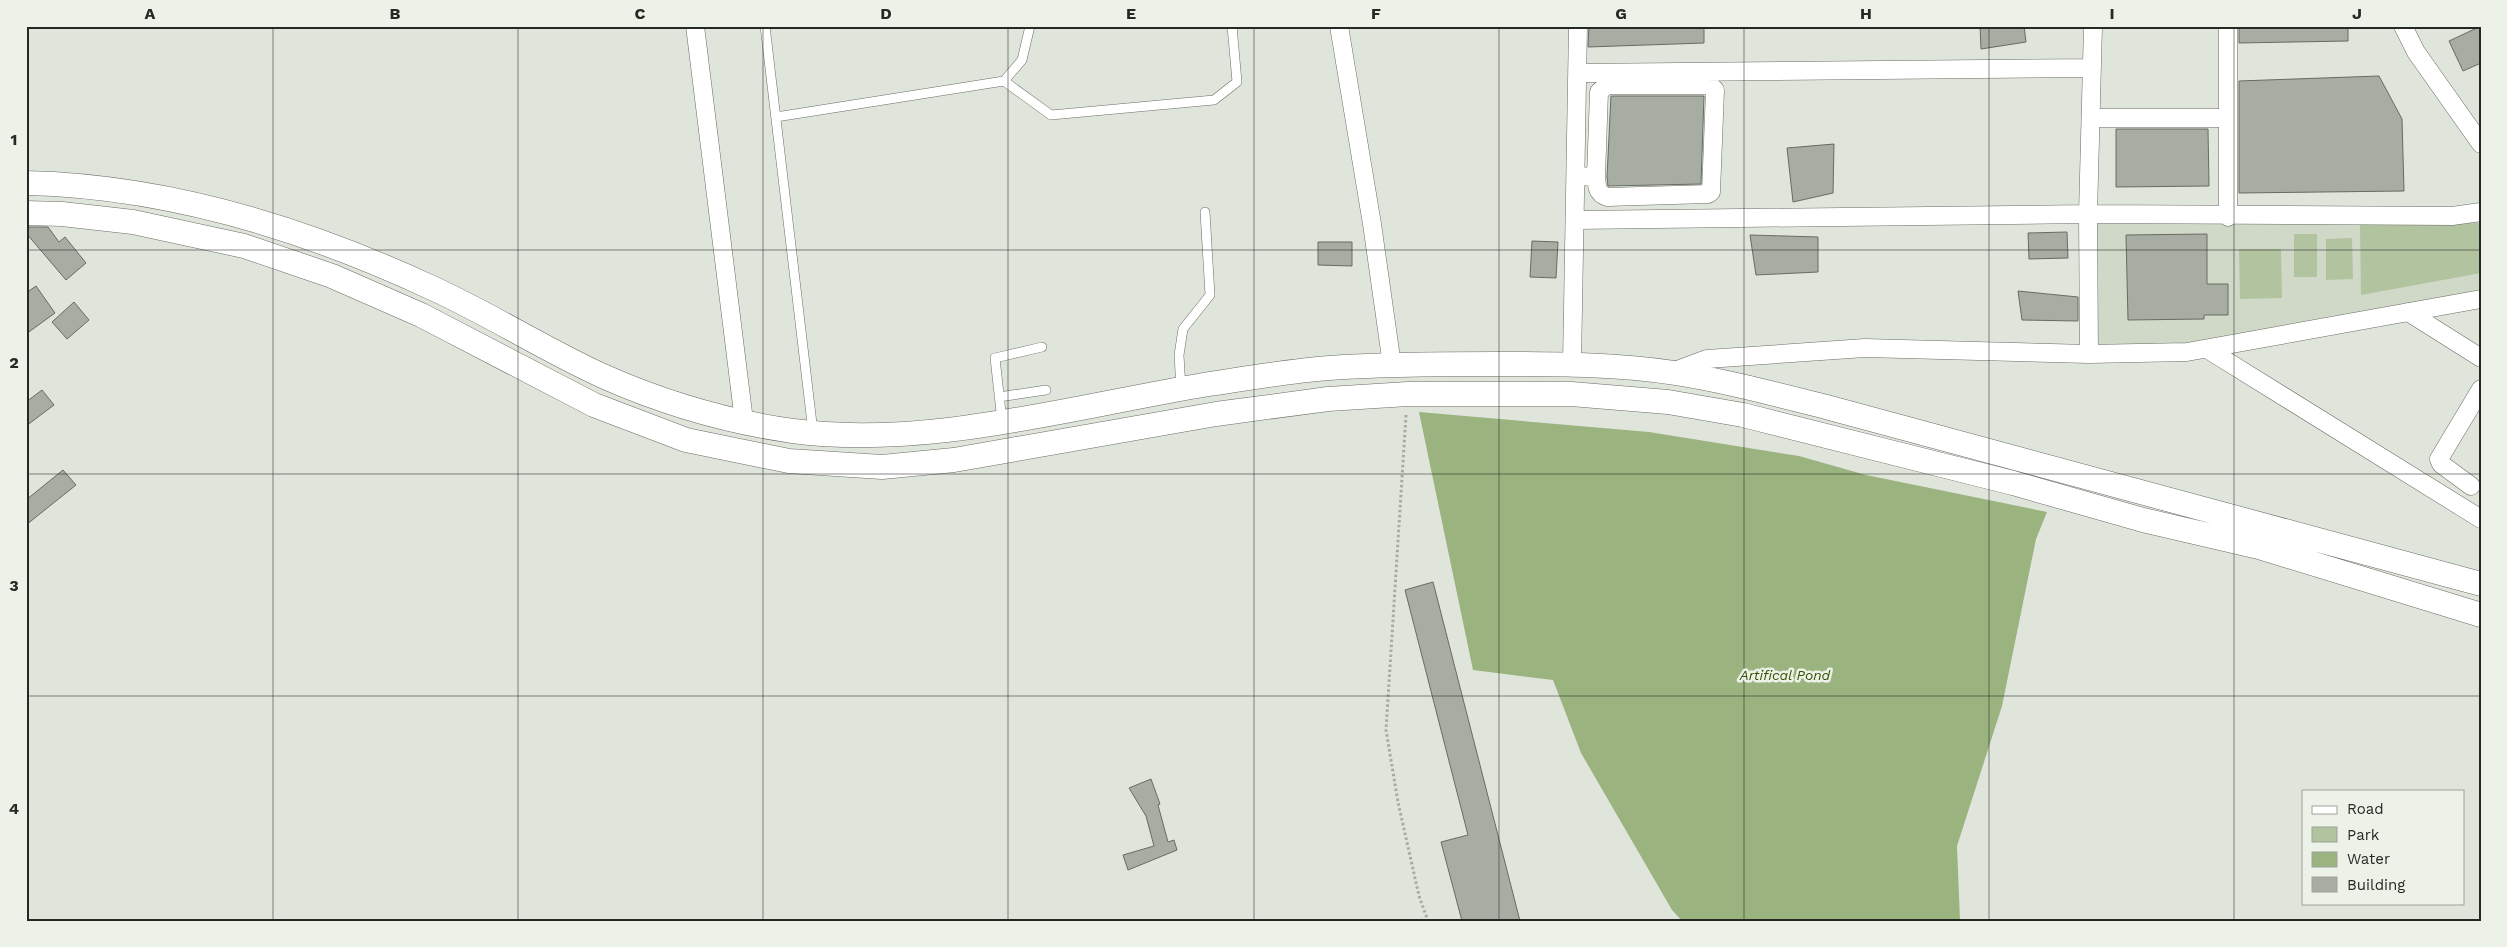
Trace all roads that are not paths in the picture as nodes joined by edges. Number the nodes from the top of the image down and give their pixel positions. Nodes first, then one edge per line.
1 (695, 26) edge
2 (765, 26) edge
3 (1030, 26) edge
4 (1232, 26) edge
5 (1339, 26) edge
6 (1578, 26) edge
7 (2093, 26) edge
8 (2228, 26) edge
9 (2402, 26) edge
10 (2092, 68) junction
11 (1578, 73) junction
12 (1004, 81) junction
13 (1598, 115) junction
14 (1577, 116) junction
15 (776, 117) junction
16 (2091, 118) junction
17 (2228, 118) junction
18 (2481, 144) edge
19 (1576, 176) junction
20 (1596, 177) junction
21 (26, 183) edge
22 (1205, 212) dead end
23 (2481, 212) edge
24 (26, 213) edge
25 (2088, 214) junction
26 (2228, 217) junction
27 (1576, 220) junction
28 (2481, 298) edge
29 (2408, 312) junction
30 (1042, 347) dead end
31 (2207, 349) junction
32 (2089, 354) junction
33 (2481, 358) edge
34 (1572, 364) junction
35 (1392, 365) junction
36 (1672, 372) junction
37 (1182, 389) junction
38 (2481, 389) edge
39 (1046, 390) dead end
40 (999, 397) junction
41 (1668, 402) junction
42 (744, 421) junction
43 (1002, 421) junction
44 (813, 432) junction
45 (2439, 459) junction
46 (816, 462) junction
47 (2424, 484) junction
48 (2448, 500) junction
49 (2481, 519) edge
50 (2481, 584) edge
51 (2481, 615) edge

1 - 42 street
2 - 15 lane
3 - 12 lane
4 - 12 lane
5 - 35 street
6 - 11 street
7 - 10 street
8 - 17 street
9 - 18 street
10 - 11 street
10 - 16 street
11 - 14 street
12 - 15 lane
13 - 14 street
13 - 20 street
13 - 20 street
14 - 19 street
15 - 44 lane
16 - 17 street
16 - 25 street
17 - 26 street
19 - 20 street
19 - 27 street
21 - 42 street
22 - 37 lane
23 - 26 street
24 - 46 street
25 - 26 street
25 - 27 street
25 - 32 street
27 - 34 street
28 - 29 street
29 - 31 street
29 - 33 street
30 - 40 lane
31 - 32 street
31 - 47 street
32 - 36 street
34 - 35 street
34 - 36 street
35 - 37 street
36 - 41 street
36 - 50 street
37 - 43 street
38 - 45 street
39 - 40 lane
40 - 43 lane
41 - 46 street
41 - 51 street
42 - 44 street
43 - 44 street
44 - 46 street
45 - 47 street
45 - 48 street
47 - 48 street
48 - 49 street

